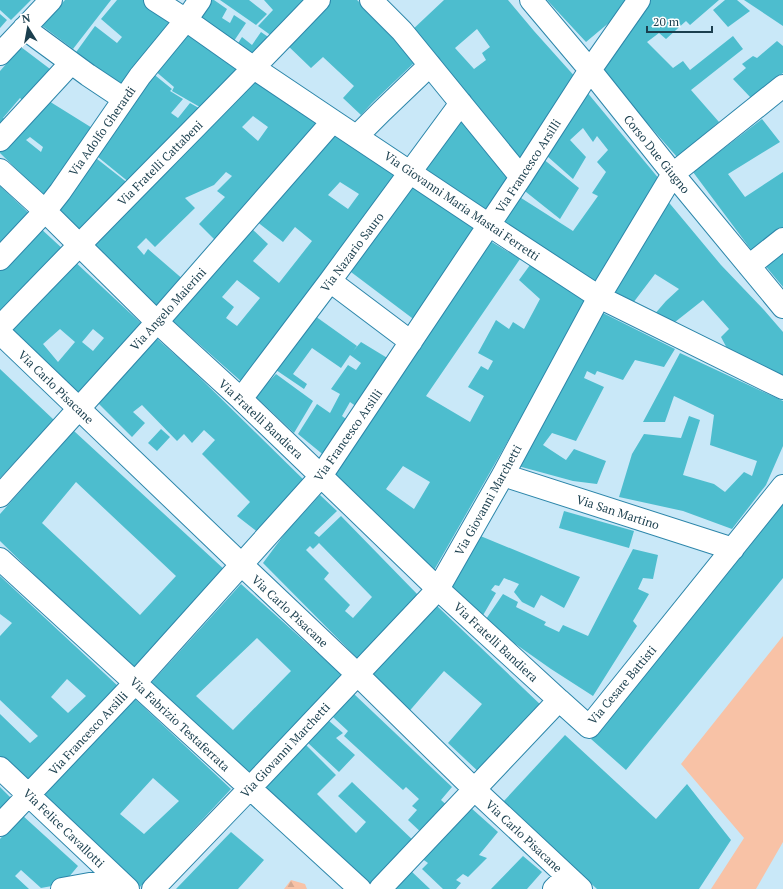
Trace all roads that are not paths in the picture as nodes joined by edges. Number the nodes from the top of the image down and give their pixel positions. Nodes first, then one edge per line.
1 (51, 0) edge
2 (155, 0) edge
3 (200, 0) edge
4 (319, 0) edge
5 (371, 0) edge
6 (531, 0) edge
7 (639, 0) edge
8 (186, 20) junction
9 (24, 28) junction
10 (0, 54) edge
11 (71, 63) junction
12 (430, 65) junction
13 (254, 68) junction
14 (590, 70) junction
15 (781, 93) edge
16 (124, 99) junction
17 (461, 103) junction
18 (333, 120) junction
19 (357, 136) junction
20 (0, 140) edge
21 (0, 170) edge
22 (410, 172) junction
23 (673, 174) junction
24 (521, 177) junction
25 (45, 212) junction
26 (489, 225) junction
27 (783, 239) edge
28 (79, 245) junction
29 (0, 259) edge
30 (749, 266) junction
31 (330, 281) junction
32 (599, 297) junction
33 (783, 308) edge
34 (157, 322) junction
35 (0, 327) edge
36 (0, 333) edge
37 (411, 342) junction
38 (783, 388) edge
39 (241, 400) junction
40 (79, 408) junction
41 (503, 475) junction
42 (322, 476) junction
43 (783, 486) edge
44 (0, 496) edge
45 (733, 549) junction
46 (0, 559) edge
47 (242, 565) junction
48 (438, 589) junction
49 (357, 674) junction
50 (135, 683) junction
51 (559, 700) junction
52 (0, 768) edge
53 (250, 788) junction
54 (475, 790) junction
55 (29, 795) junction
56 (0, 825) edge
57 (123, 884) edge
58 (567, 885) edge
59 (62, 889) edge
60 (153, 889) edge
61 (360, 889) edge
62 (380, 889) edge

1 - 9 street
2 - 8 street, Via Giovanni Maria Mastai Ferretti
3 - 8 street, Via Adolfo Gherardi
4 - 13 street, Via Fratelli Cattabeni
5 - 12 street
6 - 14 street, Corso Due Giugno
7 - 14 street, Via Francesco Arsilli
8 - 13 street, Via Giovanni Maria Mastai Ferretti
8 - 16 street, Via Adolfo Gherardi
9 - 10 street
9 - 11 street
11 - 16 street
11 - 20 street
12 - 17 street
12 - 19 street
13 - 18 street, Via Giovanni Maria Mastai Ferretti
13 - 28 street, Via Fratelli Cattabeni
14 - 23 street, Corso Due Giugno
14 - 24 street, Via Francesco Arsilli
15 - 23 street, Via Giovanni Marchetti
16 - 25 street, Via Adolfo Gherardi
17 - 22 street, Via Nazario Sauro
17 - 24 street
18 - 19 street, Via Giovanni Maria Mastai Ferretti
18 - 34 street, Via Angelo Maierini
19 - 22 street, Via Giovanni Maria Mastai Ferretti
21 - 25 street, Via Fratelli Bandiera
22 - 26 street, Via Giovanni Maria Mastai Ferretti
22 - 31 street, Via Nazario Sauro
23 - 30 street, Corso Due Giugno
23 - 32 street, Via Giovanni Marchetti
24 - 26 street, Via Francesco Arsilli
25 - 28 street, Via Fratelli Bandiera
25 - 29 street, Via Adolfo Gherardi
26 - 32 street, Via Giovanni Maria Mastai Ferretti
26 - 37 street, Via Francesco Arsilli
27 - 30 street
28 - 34 street, Via Fratelli Bandiera
28 - 35 street, Via Fratelli Cattabeni
30 - 33 street, Corso Due Giugno
31 - 37 street
31 - 39 street, Via Nazario Sauro
32 - 38 street, Via Giovanni Maria Mastai Ferretti
32 - 41 street, Via Giovanni Marchetti
34 - 39 street, Via Fratelli Bandiera
34 - 40 street, Via Angelo Maierini
36 - 40 street, Via Carlo Pisacane
37 - 42 street, Via Francesco Arsilli
39 - 42 street, Via Fratelli Bandiera
40 - 44 street, Via Angelo Maierini
40 - 47 street, Via Carlo Pisacane
41 - 45 street, Via San Martino
41 - 48 street, Via Giovanni Marchetti
42 - 47 street, Via Francesco Arsilli
42 - 48 street, Via Fratelli Bandiera
43 - 45 street, Via Cesare Battisti
45 - 51 street, Via Cesare Battisti
46 - 50 street, Via Fabrizio Testaferrata
47 - 49 street, Via Carlo Pisacane
47 - 50 street, Via Francesco Arsilli
48 - 49 street, Via Giovanni Marchetti
48 - 51 street, Via Fratelli Bandiera
49 - 53 street, Via Giovanni Marchetti
49 - 54 street, Via Carlo Pisacane
50 - 53 street, Via Fabrizio Testaferrata
50 - 55 street, Via Francesco Arsilli
51 - 54 street
52 - 55 street, Via Felice Cavallotti
53 - 60 street, Via Giovanni Marchetti
53 - 61 street, Via Fabrizio Testaferrata
54 - 58 street, Via Carlo Pisacane
54 - 62 street
55 - 56 street, Via Francesco Arsilli
55 - 57 street, Via Felice Cavallotti
57 - 59 street

